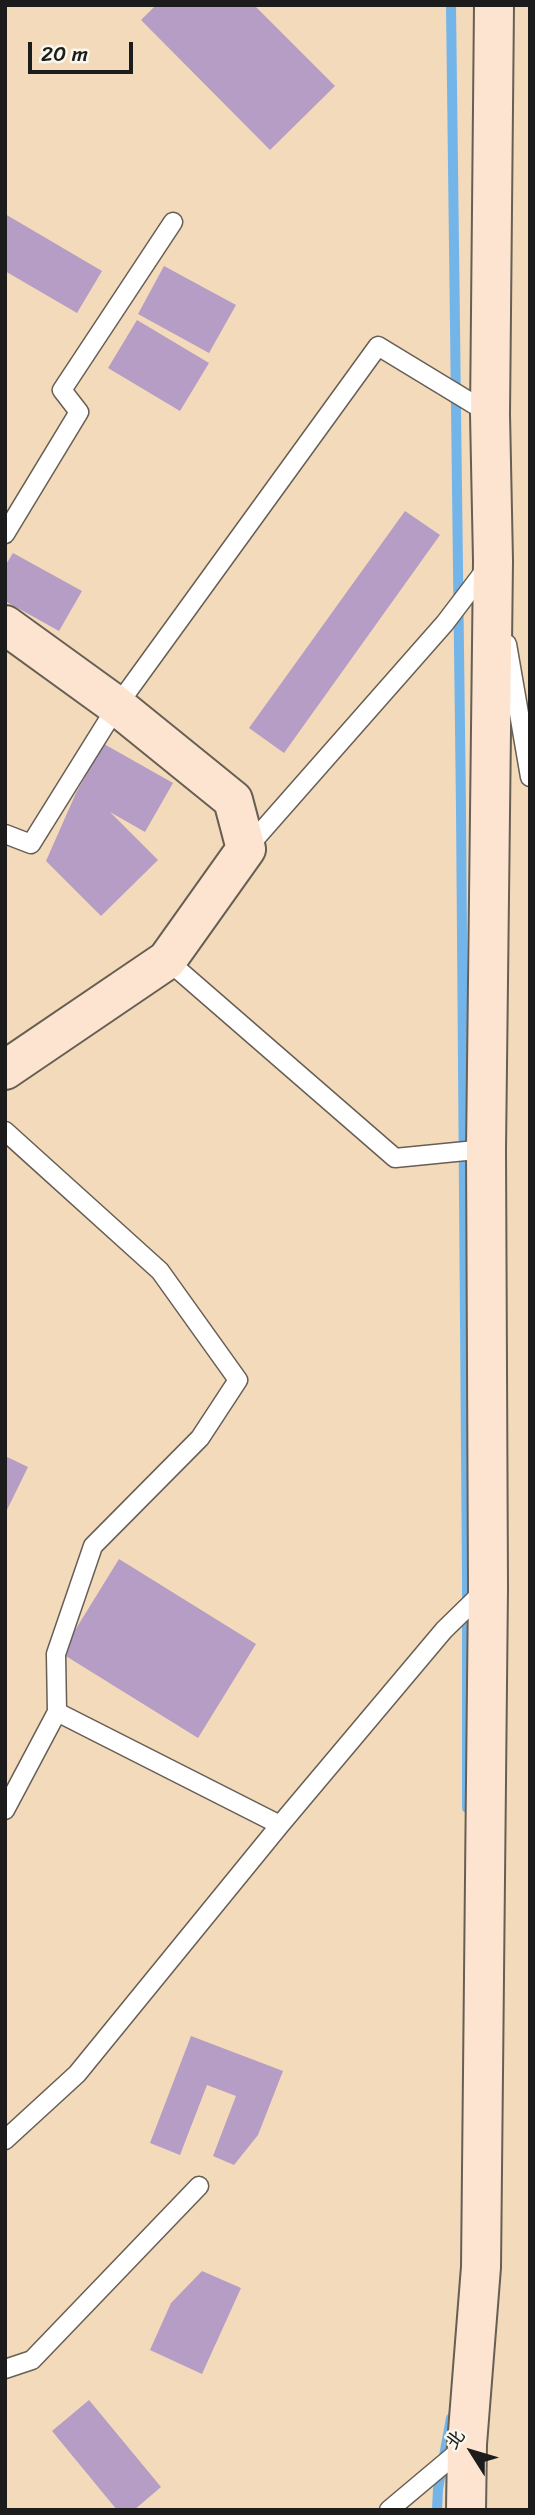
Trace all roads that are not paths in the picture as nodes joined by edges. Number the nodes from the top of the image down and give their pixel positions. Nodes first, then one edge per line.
1 (494, 5) edge
2 (173, 222) dead end
3 (490, 414) junction
4 (5, 534) edge
5 (493, 561) junction
6 (5, 625) edge
7 (117, 706) junction
8 (530, 777) edge
9 (5, 834) edge
10 (246, 849) junction
11 (167, 960) junction
12 (5, 1070) edge
13 (5, 1131) edge
14 (486, 1149) junction
15 (488, 1587) junction
16 (57, 1712) junction
17 (5, 1810) edge
18 (280, 1825) junction
19 (5, 2140) edge
20 (199, 2186) dead end
21 (5, 2369) edge
22 (467, 2445) junction
23 (389, 2510) edge
24 (466, 2510) edge

1 - 3 street
2 - 4 lane
3 - 5 street
3 - 7 lane
5 - 8 lane
5 - 10 lane
5 - 14 street
6 - 7 street
7 - 9 lane
7 - 10 street
10 - 11 street
11 - 12 street
11 - 14 lane
13 - 16 lane
14 - 15 street
15 - 18 lane
15 - 22 street
16 - 17 lane
16 - 18 lane
18 - 19 lane
20 - 21 lane
22 - 23 lane
22 - 24 street

